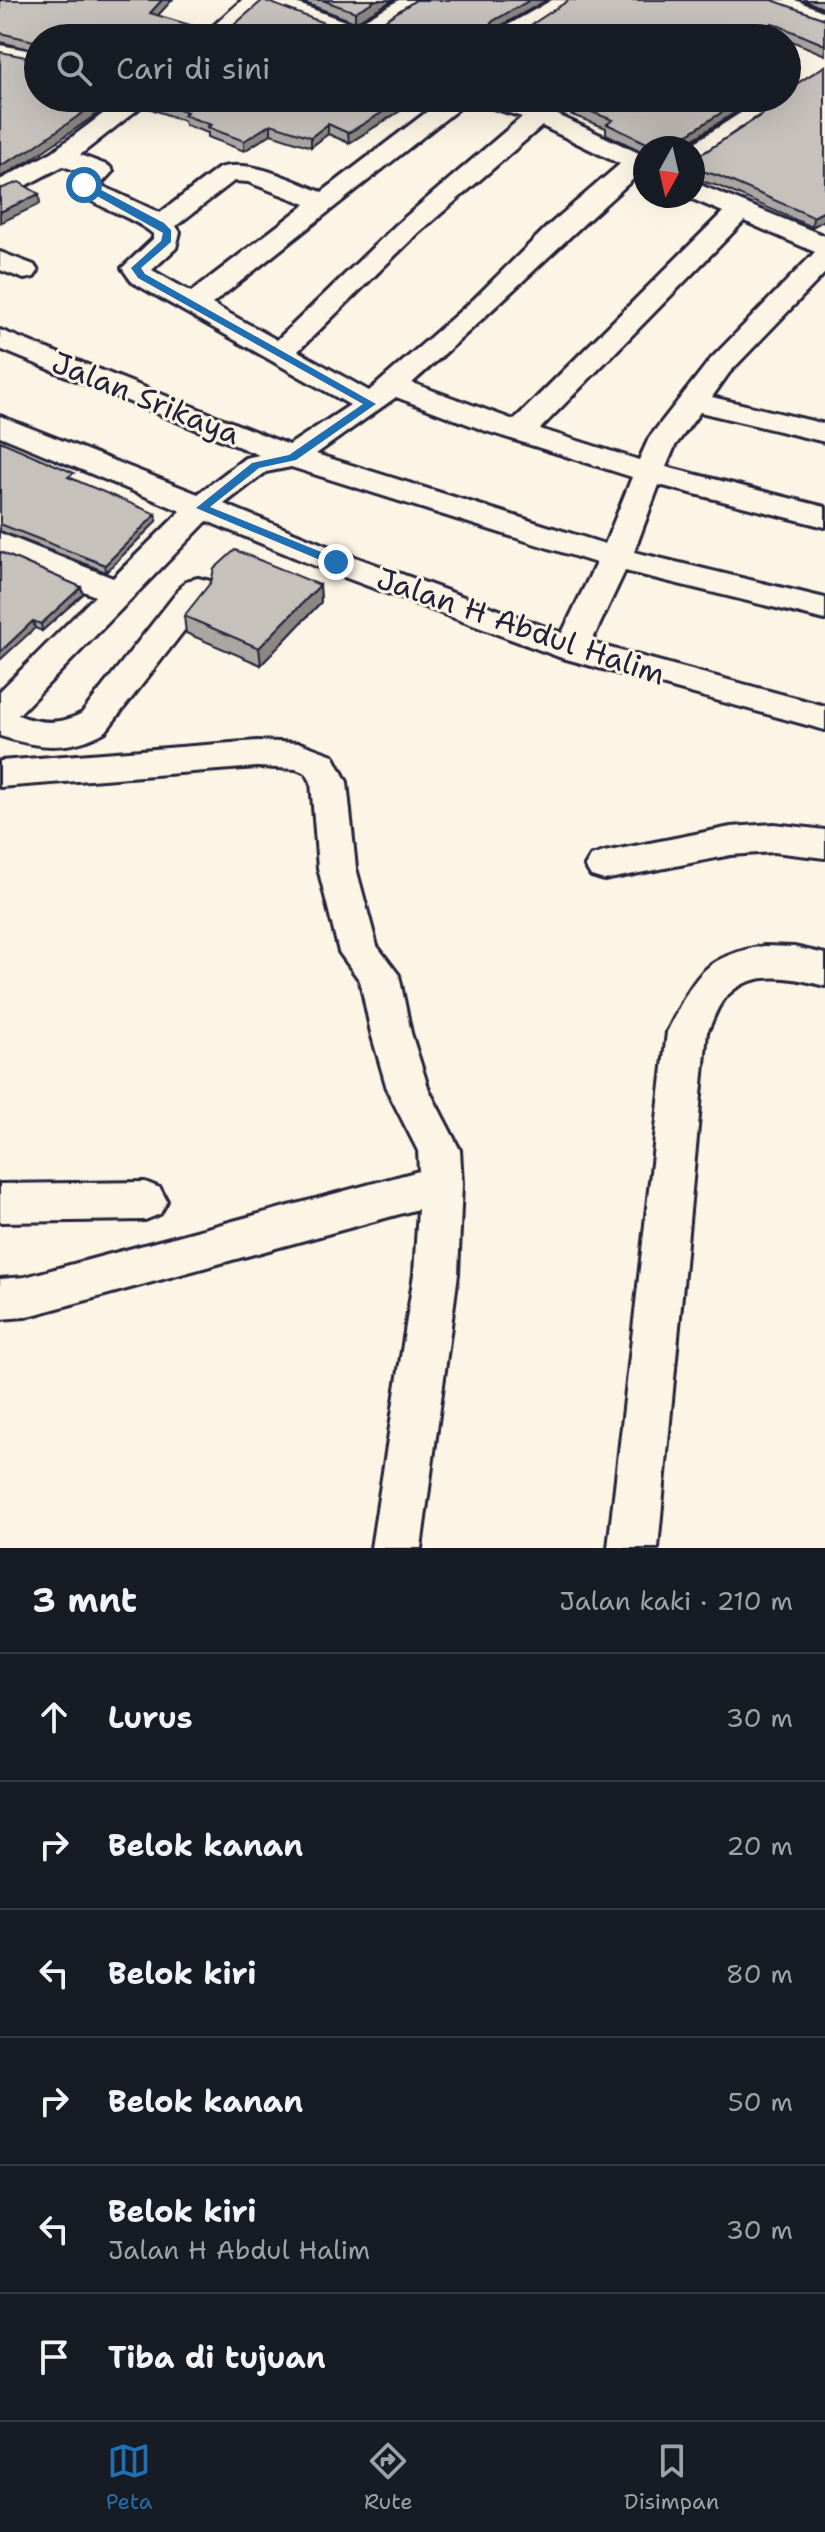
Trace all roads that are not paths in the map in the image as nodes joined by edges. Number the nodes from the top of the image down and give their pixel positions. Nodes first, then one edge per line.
1 (256, 0) edge
2 (267, 0) edge
3 (416, 0) edge
4 (775, 0) edge
5 (562, 4) edge
6 (825, 20) edge
7 (228, 24) edge
8 (332, 24) edge
9 (379, 24) edge
10 (527, 24) edge
11 (0, 52) edge
12 (24, 56) edge
13 (121, 112) edge
14 (442, 112) edge
15 (527, 112) edge
16 (541, 112) edge
17 (760, 112) edge
18 (536, 115) junction
19 (705, 147) edge
20 (61, 157) junction
21 (633, 160) edge
22 (633, 170) edge
23 (0, 191) edge
24 (705, 195) edge
25 (325, 202) junction
26 (739, 211) junction
27 (161, 225) junction
28 (824, 248) edge
29 (195, 303) junction
30 (0, 339) edge
31 (280, 353) junction
32 (381, 394) junction
33 (693, 401) junction
34 (0, 425) edge
35 (521, 431) junction
36 (825, 433) edge
37 (292, 457) junction
38 (648, 472) junction
39 (202, 508) junction
40 (825, 517) edge
41 (0, 543) edge
42 (615, 558) junction
43 (198, 589) dead end
44 (120, 594) junction
45 (825, 609) edge
46 (571, 649) junction
47 (7, 694) edge
48 (825, 718) edge
49 (0, 722) edge
50 (0, 774) edge
51 (825, 844) edge
52 (604, 866) dead end
53 (825, 970) edge
54 (441, 1184) junction
55 (145, 1201) dead end
56 (0, 1203) edge
57 (0, 1299) edge
58 (396, 1548) edge
59 (633, 1548) edge

1 - 7 street
2 - 8 street
3 - 9 street
4 - 6 street
5 - 10 street
11 - 12 street
13 - 20 street
14 - 25 street
15 - 18 street
16 - 18 street
17 - 19 street
18 - 21 street
18 - 31 street
20 - 23 street
20 - 27 street
22 - 32 street
24 - 26 street
25 - 27 street
25 - 29 street
26 - 28 street
26 - 35 street
27 - 29 street
28 - 33 street
29 - 31 street
30 - 37 street, Jalan Srikaya
31 - 32 street
32 - 35 street
32 - 37 street
33 - 36 street
33 - 38 street
34 - 39 street, Jalan H Abdul Halim
35 - 38 street
37 - 39 street
37 - 42 street, Jalan Srikaya
38 - 40 street
38 - 42 street
39 - 44 street
39 - 46 street, Jalan H Abdul Halim
41 - 44 street
42 - 45 street, Jalan Srikaya
42 - 46 street
43 - 49 street
44 - 47 street
46 - 48 street, Jalan H Abdul Halim
50 - 54 street
51 - 52 street
53 - 59 street
54 - 57 street
54 - 58 street
55 - 56 street

